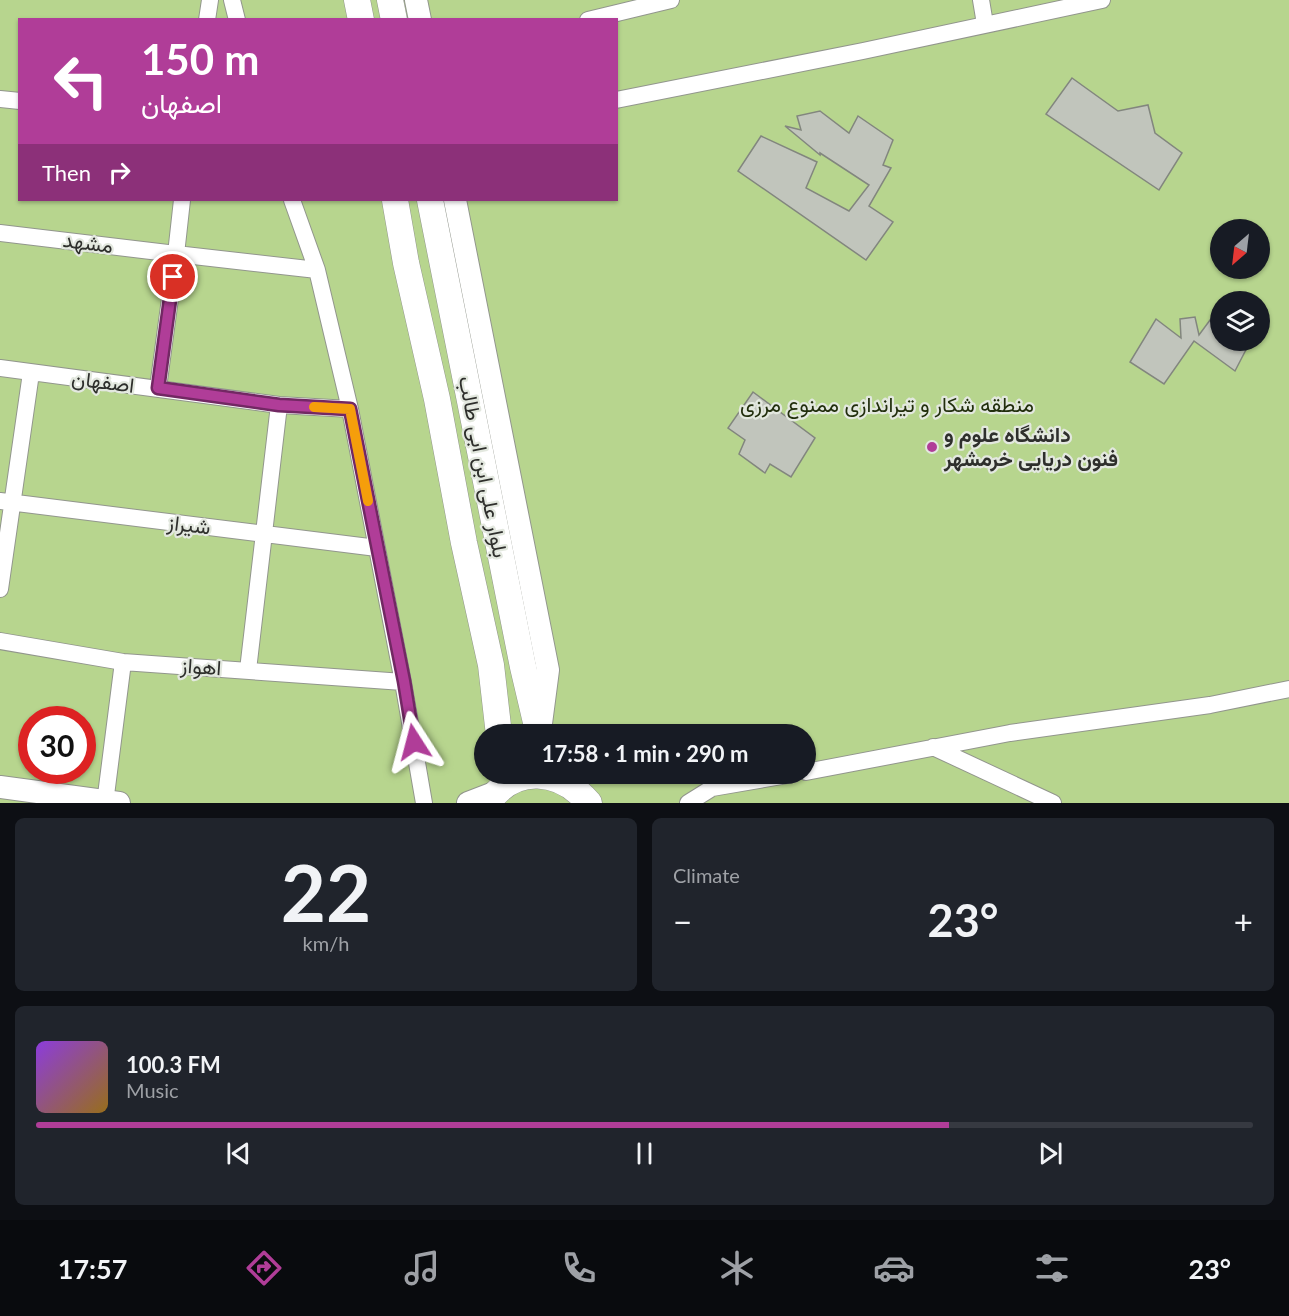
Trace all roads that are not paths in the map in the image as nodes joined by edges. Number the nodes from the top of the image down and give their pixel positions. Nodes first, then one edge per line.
1 (210, 0) edge
2 (232, 0) edge
3 (357, 0) edge
4 (390, 0) edge
5 (416, 0) edge
6 (671, 0) edge
7 (981, 0) edge
8 (1102, 0) edge
9 (207, 18) edge
10 (236, 18) edge
11 (361, 18) edge
12 (394, 18) edge
13 (420, 18) edge
14 (596, 18) edge
15 (985, 24) junction
16 (0, 99) edge
17 (618, 100) edge
18 (18, 101) edge
19 (183, 201) edge
20 (292, 201) edge
21 (395, 201) edge
22 (430, 201) edge
23 (454, 201) edge
24 (0, 233) edge
25 (176, 254) junction
26 (317, 270) junction
27 (0, 368) edge
28 (31, 373) junction
29 (158, 388) junction
30 (279, 405) junction
31 (350, 409) junction
32 (7, 502) edge
33 (263, 534) junction
34 (377, 548) junction
35 (0, 589) edge
36 (0, 641) edge
37 (123, 662) junction
38 (248, 670) junction
39 (404, 681) junction
40 (1289, 688) edge
41 (498, 724) edge
42 (536, 724) edge
43 (541, 724) edge
44 (933, 747) junction
45 (816, 770) edge
46 (569, 784) edge
47 (735, 784) edge
48 (0, 787) edge
49 (494, 790) edge
50 (109, 802) edge
51 (424, 803) edge
52 (468, 803) edge
53 (589, 803) edge
54 (688, 803) edge
55 (1053, 803) edge

1 - 9 street
2 - 10 street
3 - 11 main road
4 - 12 main road
5 - 13 main road
6 - 14 street
7 - 15 street
8 - 15 street
15 - 17 street
16 - 18 street
19 - 25 street
20 - 26 street
21 - 41 main road, بلوار علی ابن ابی طالب
22 - 42 main road, بلوار علی ابن ابی طالب
23 - 43 main road
24 - 25 street, مشهد
25 - 26 street, مشهد
25 - 29 street
26 - 31 street
27 - 28 street, اصفهان
28 - 29 street, اصفهان
28 - 32 street
29 - 30 street, اصفهان
30 - 31 street, اصفهان
30 - 33 street
31 - 34 street
32 - 33 street, شیراز
32 - 35 street
33 - 34 street, شیراز
33 - 38 street
34 - 39 street
36 - 37 street, اهواز
37 - 38 street, اهواز
37 - 50 street
38 - 39 street, اهواز
39 - 51 street
40 - 44 street
44 - 45 street
44 - 55 street
46 - 53 main road
47 - 54 street
48 - 50 main road
49 - 52 main road

